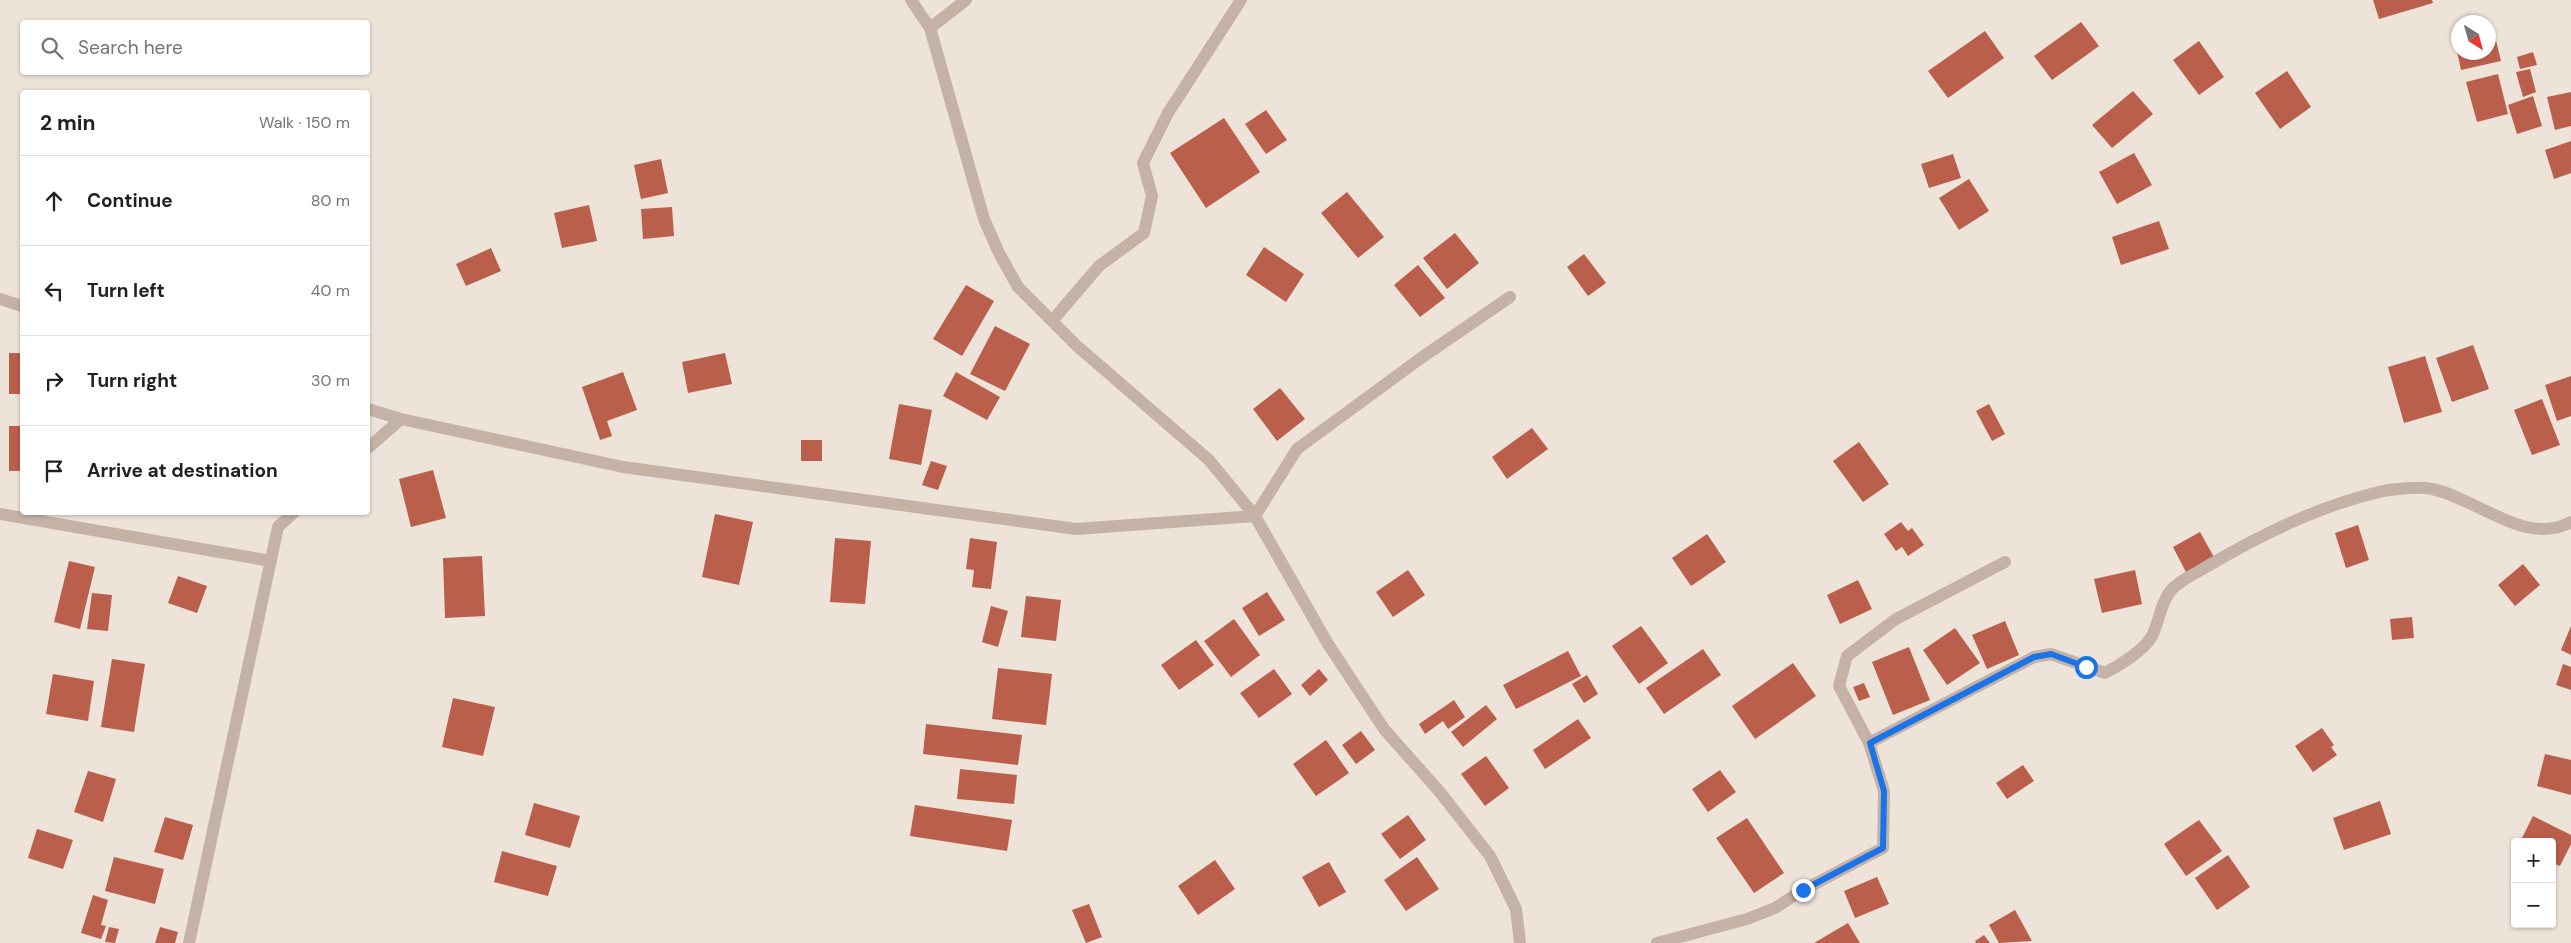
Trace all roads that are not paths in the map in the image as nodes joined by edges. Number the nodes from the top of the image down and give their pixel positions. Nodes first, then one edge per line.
1 (912, 0) edge
2 (966, 0) edge
3 (1241, 0) edge
4 (930, 28) junction
5 (1510, 297) dead end
6 (0, 299) edge
7 (20, 305) edge
8 (1052, 321) junction
9 (370, 410) edge
10 (401, 419) junction
11 (370, 446) edge
12 (0, 514) edge
13 (291, 515) edge
14 (1254, 516) junction
15 (2571, 522) edge
16 (271, 561) junction
17 (2005, 562) dead end
18 (1870, 743) junction
19 (189, 943) edge
20 (1520, 943) edge
21 (1657, 943) edge

1 - 4 street
2 - 4 street
3 - 8 street
4 - 8 street
5 - 14 street
6 - 7 street
8 - 14 street
9 - 10 street
10 - 11 street
10 - 14 street
12 - 16 street
13 - 16 street
14 - 20 street
15 - 18 street
16 - 19 street
17 - 18 street
18 - 21 street

